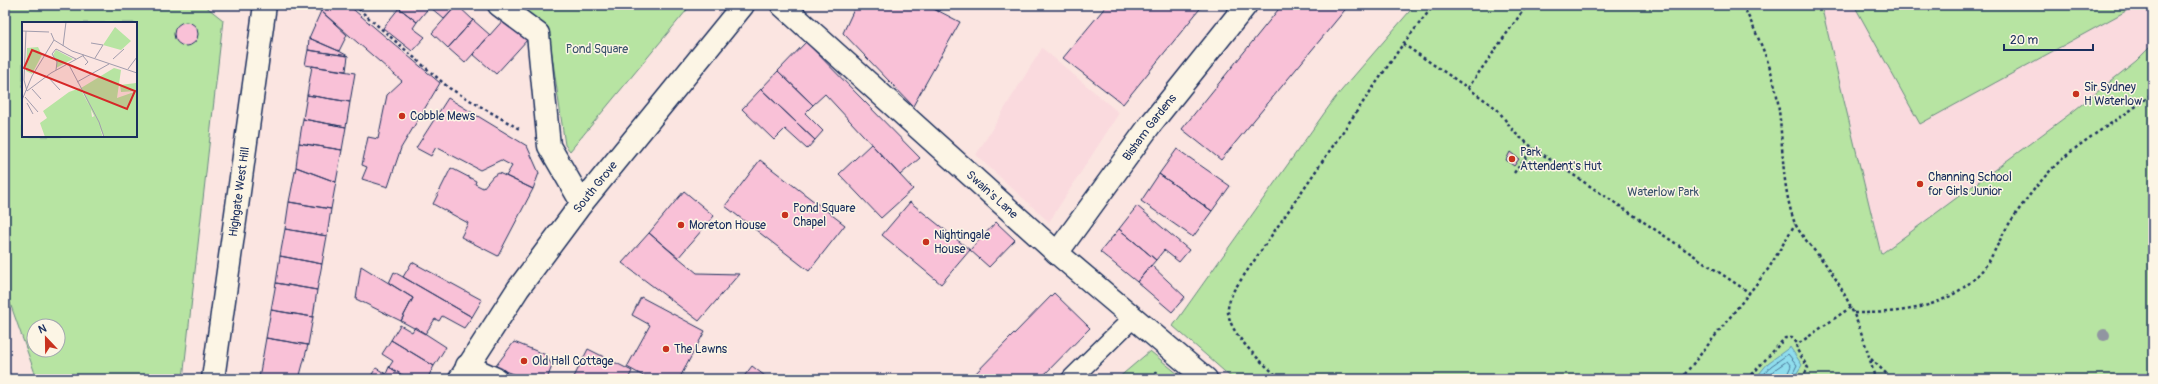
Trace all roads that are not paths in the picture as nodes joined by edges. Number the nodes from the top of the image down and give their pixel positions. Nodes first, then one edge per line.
1 (265, 5) edge
2 (499, 5) edge
3 (743, 5) edge
4 (782, 5) edge
5 (1246, 5) edge
6 (582, 203) junction
7 (1057, 253) junction
8 (1133, 318) junction
9 (464, 373) edge
10 (213, 379) edge
11 (496, 379) edge
12 (1071, 379) edge
13 (1206, 379) edge

1 - 10 street, Highgate West Hill
2 - 6 street
3 - 6 street, South Grove
4 - 7 street, Swain's Lane
5 - 7 street, Bisham Gardens
6 - 9 street, South Grove
7 - 8 street, Swain's Lane
8 - 12 lane
8 - 13 street, Swain's Lane
9 - 11 street

